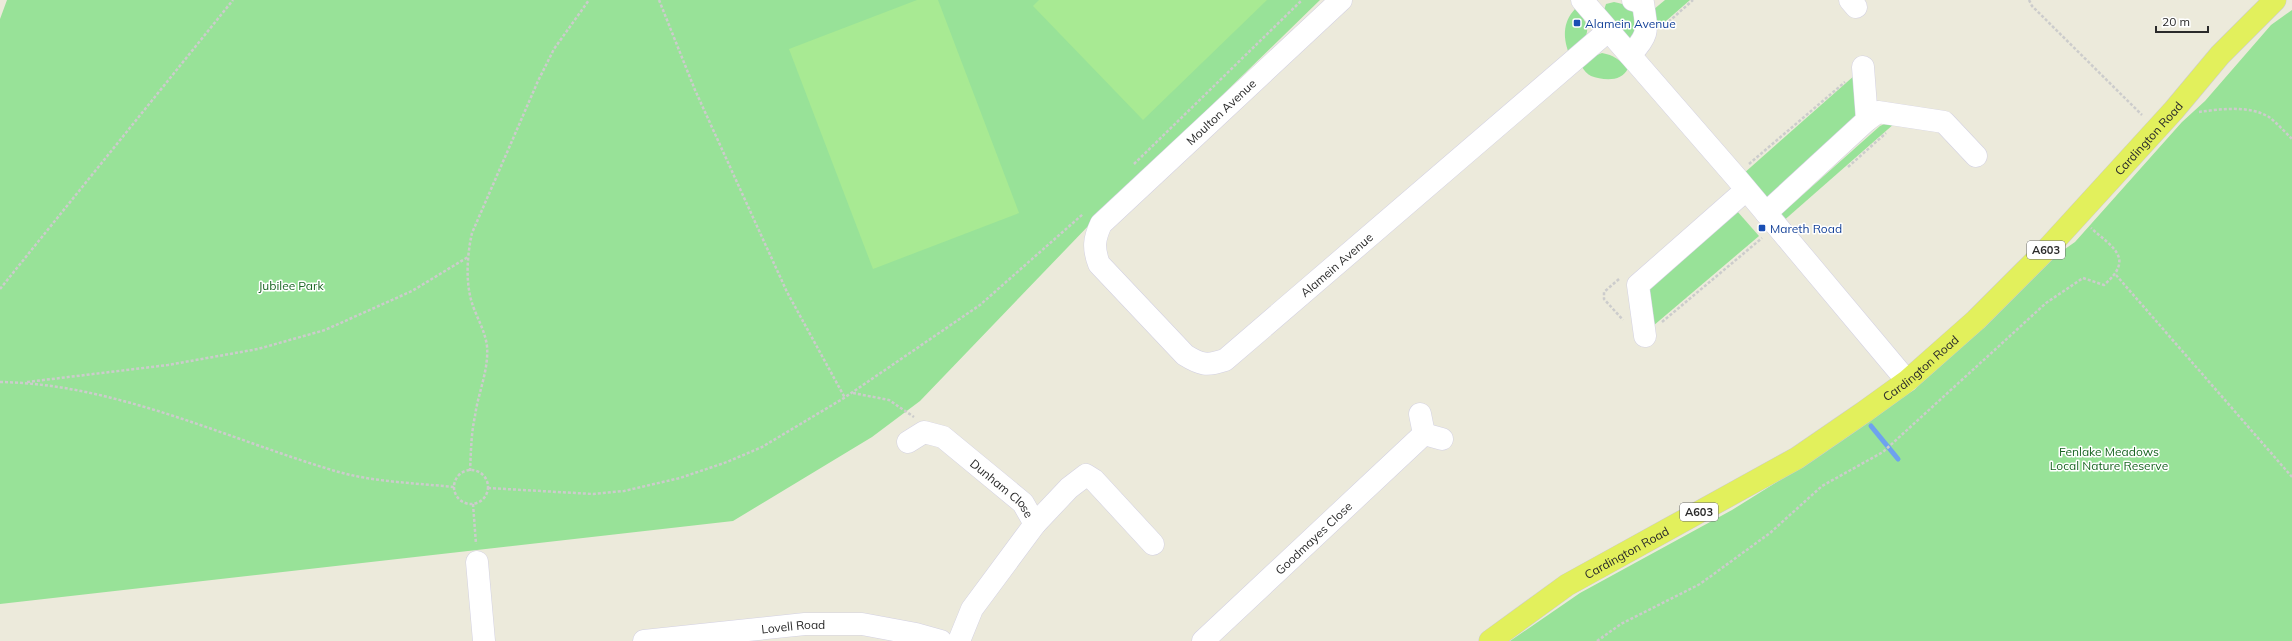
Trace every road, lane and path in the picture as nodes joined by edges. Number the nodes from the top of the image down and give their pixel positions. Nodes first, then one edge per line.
1 (233, 0) edge
2 (589, 0) edge
3 (659, 0) edge
4 (1302, 0) edge
5 (1342, 0) edge
6 (1693, 0) edge
7 (2030, 0) edge
8 (2275, 0) edge
9 (1641, 1) edge
10 (1588, 2) edge
11 (1608, 31) junction
12 (1637, 48) junction
13 (1862, 67) dead end
14 (2174, 110) junction
15 (1867, 120) junction
16 (2155, 128) junction
17 (2292, 139) edge
18 (1976, 156) dead end
19 (1128, 170) dead end
20 (1746, 190) junction
21 (1766, 213) junction
22 (2077, 216) junction
23 (1092, 219) junction
24 (468, 257) junction
25 (2116, 275) junction
26 (0, 289) edge
27 (1645, 336) dead end
28 (1907, 381) junction
29 (0, 382) edge
30 (23, 382) junction
31 (844, 398) junction
32 (1429, 429) dead end
33 (916, 437) joint
34 (470, 471) junction
35 (2292, 478) edge
36 (454, 487) junction
37 (488, 488) junction
38 (474, 504) junction
39 (1035, 524) junction
40 (1153, 544) dead end
41 (477, 562) joint
42 (676, 639) edge
43 (484, 641) edge
44 (644, 641) edge
45 (941, 641) edge
46 (959, 641) edge
47 (1203, 641) edge
48 (1490, 641) edge
49 (1597, 641) edge

1 - 26 path
2 - 24 path
3 - 31 path
4 - 19 path
5 - 23 street, Moulton Avenue
6 - 12 path
7 - 16 path
8 - 14 main road, Cardington Road / A603
9 - 12 street
10 - 11 street
11 - 12 street
11 - 23 street, Alamein Avenue
12 - 20 street
13 - 15 street
14 - 16 main road, Cardington Road / A603
14 - 17 path
15 - 18 street
15 - 21 street
16 - 22 main road, Cardington Road / A603
20 - 21 street
20 - 27 street
21 - 28 street
22 - 25 path
22 - 28 main road, Cardington Road / A603
23 - 31 path
24 - 30 path
24 - 34 path
25 - 35 path
25 - 49 path
28 - 48 main road, Cardington Road / A603
29 - 30 path
30 - 36 path
31 - 33 path
31 - 37 path
32 - 47 street, Goodmayes Close
33 - 39 street, Dunham Close
34 - 36 path
34 - 37 path
36 - 38 path
37 - 38 path
38 - 41 path
39 - 40 street
39 - 46 street, Dunham Close
41 - 43 street
42 - 44 street, Lovell Road
42 - 45 street, Lovell Road

